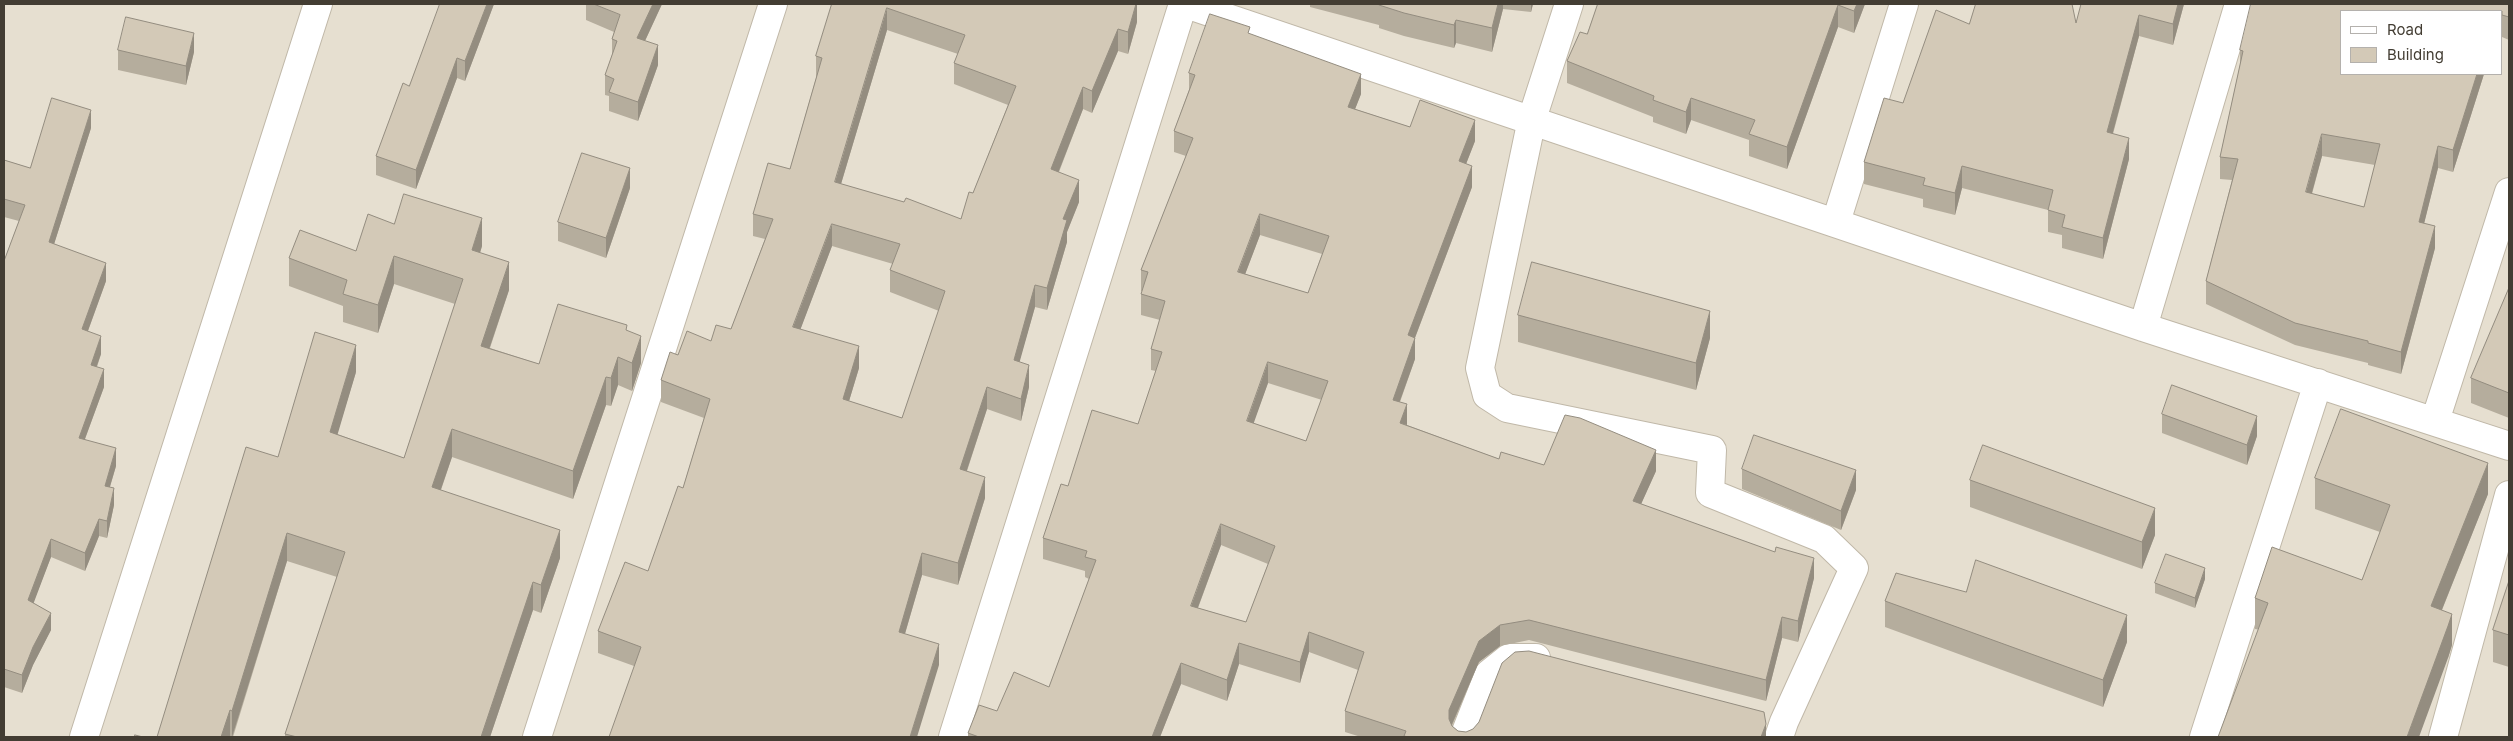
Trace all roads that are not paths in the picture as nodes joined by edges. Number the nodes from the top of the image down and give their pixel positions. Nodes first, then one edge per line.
1 (318, 4) edge
2 (774, 4) edge
3 (1184, 4) edge
4 (1568, 4) edge
5 (1904, 4) edge
6 (2239, 4) edge
7 (1532, 119) junction
8 (2509, 192) edge
9 (1836, 222) junction
10 (2143, 327) junction
11 (2318, 383) junction
12 (2434, 421) junction
13 (2509, 446) edge
14 (2509, 495) edge
15 (1558, 664) edge
16 (1755, 715) edge
17 (1781, 730) edge
18 (84, 737) edge
19 (538, 737) edge
20 (953, 737) edge
21 (1464, 737) edge
22 (2204, 737) edge
23 (2443, 737) edge

1 - 18 street
2 - 19 street
3 - 7 street
3 - 20 street
4 - 7 street
5 - 9 street
6 - 10 street
7 - 9 street
7 - 17 street
8 - 12 street
9 - 10 street
10 - 11 street
11 - 12 street
11 - 22 street
12 - 13 street
14 - 23 street
15 - 21 street
16 - 17 street

